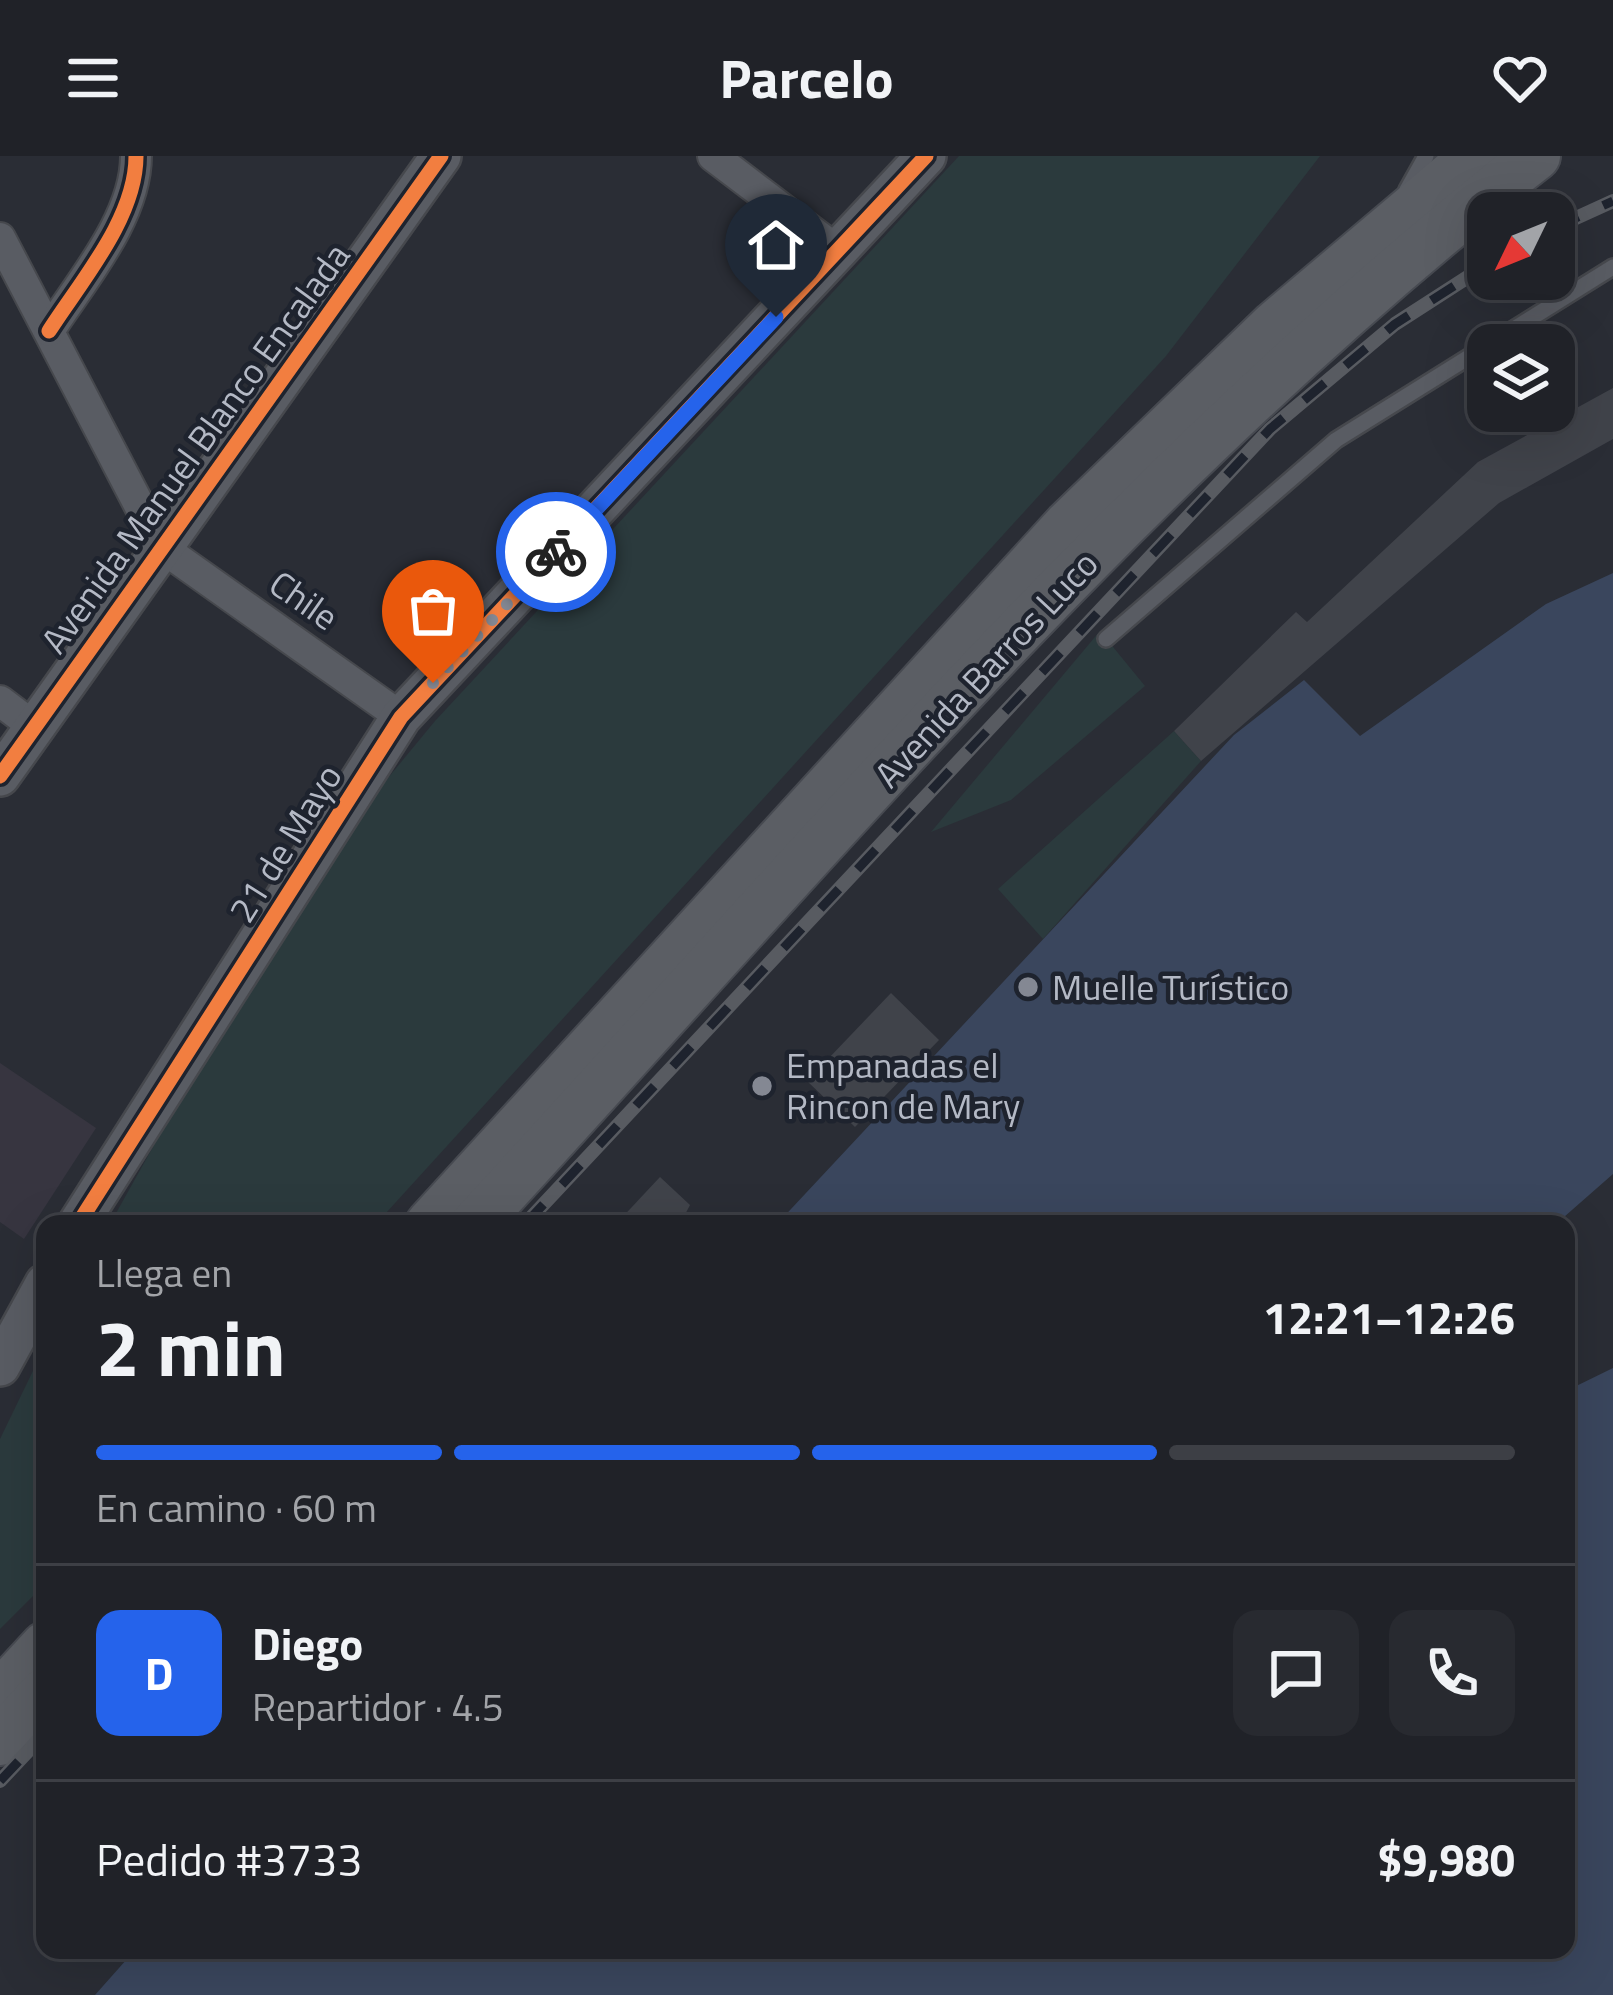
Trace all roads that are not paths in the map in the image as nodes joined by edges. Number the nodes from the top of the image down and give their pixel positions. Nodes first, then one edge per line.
1 (136, 156) edge
2 (441, 156) edge
3 (713, 156) edge
4 (926, 156) edge
5 (1426, 156) edge
6 (1475, 156) edge
7 (1536, 156) edge
8 (1384, 230) junction
9 (0, 238) edge
10 (838, 250) junction
11 (1613, 267) edge
12 (49, 331) junction
13 (161, 547) junction
14 (1106, 639) dead end
15 (0, 701) edge
16 (401, 716) junction
17 (34, 726) junction
18 (0, 776) edge
19 (84, 1215) edge
20 (438, 1215) edge
21 (483, 1215) edge
22 (36, 1300) edge
23 (0, 1366) edge
24 (36, 1656) edge
25 (0, 1695) edge
26 (36, 1702) edge
27 (0, 1742) edge

1 - 12 street
2 - 13 street, Avenida Manuel Blanco Encalada
3 - 10 street
4 - 10 street, 21 de Mayo
5 - 8 lane
6 - 8 main road, Avenida Barros Luco
7 - 21 main road, Avenida Barros Luco
8 - 20 main road, Avenida Barros Luco
9 - 12 street
10 - 16 street, 21 de Mayo
11 - 14 lane
12 - 13 street
13 - 16 street, Chile
13 - 17 street, Avenida Manuel Blanco Encalada
15 - 17 street
16 - 19 street, 21 de Mayo
17 - 18 street, Avenida Manuel Blanco Encalada
22 - 23 street
24 - 25 main road
26 - 27 main road

